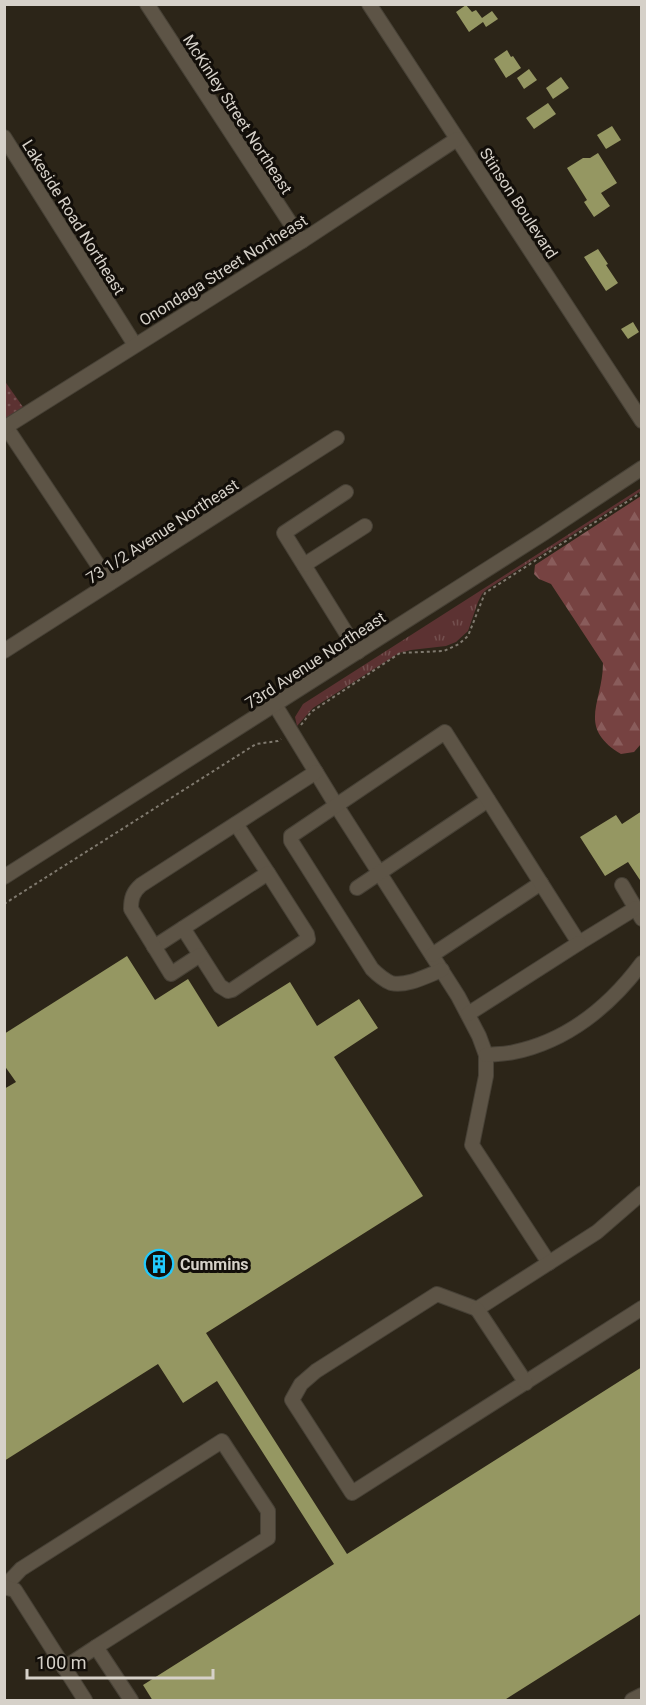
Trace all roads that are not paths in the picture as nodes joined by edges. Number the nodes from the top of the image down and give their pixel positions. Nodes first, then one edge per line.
1 (147, 4) edge
2 (369, 4) edge
3 (4, 137) edge
4 (457, 139) junction
5 (302, 241) junction
6 (135, 345) junction
7 (642, 421) edge
8 (5, 427) edge
9 (337, 438) dead end
10 (642, 468) edge
11 (346, 492) dead end
12 (365, 526) dead end
13 (304, 565) junction
14 (110, 583) junction
15 (4, 651) edge
16 (358, 652) junction
17 (275, 705) junction
18 (316, 772) junction
19 (488, 801) junction
20 (336, 805) junction
21 (237, 824) junction
22 (268, 873) junction
23 (379, 873) junction
24 (4, 878) edge
25 (540, 883) junction
26 (622, 885) dead end
27 (357, 888) dead end
28 (639, 914) edge
29 (183, 928) junction
30 (579, 944) junction
31 (154, 946) junction
32 (200, 955) junction
33 (432, 955) junction
34 (642, 963) edge
35 (442, 970) junction
36 (468, 1014) junction
37 (486, 1055) junction
38 (642, 1193) edge
39 (549, 1263) junction
40 (642, 1308) edge
41 (477, 1309) junction
42 (526, 1383) junction
43 (5, 1586) edge
44 (96, 1647) junction
45 (64, 1668) junction
46 (642, 1695) edge
47 (85, 1701) edge
48 (131, 1701) edge
49 (632, 1701) edge

1 - 5 street, McKinley Street Northeast
2 - 4 street, Stinson Boulevard
3 - 6 street, Lakeside Road Northeast
4 - 5 street, Onondaga Street Northeast
4 - 7 street, Stinson Boulevard
5 - 6 street, Onondaga Street Northeast
6 - 8 street, Onondaga Street Northeast
8 - 14 street
9 - 14 street, 73 1/2 Avenue Northeast
10 - 16 street, 73rd Avenue Northeast
11 - 13 street
12 - 13 street
13 - 16 street
14 - 15 street, 73 1/2 Avenue Northeast
16 - 17 street, 73rd Avenue Northeast
17 - 18 street
17 - 24 street, 73rd Avenue Northeast
18 - 20 street
18 - 21 street
19 - 20 street
19 - 23 street
19 - 25 street
20 - 23 street
20 - 35 street
21 - 22 street
21 - 31 street
22 - 29 street
22 - 32 street
23 - 27 street
23 - 33 street
25 - 30 street
25 - 33 street
26 - 28 street
28 - 30 street
29 - 31 street
29 - 32 street
30 - 36 street
31 - 32 street
33 - 35 street
34 - 37 street
35 - 36 street
36 - 37 street
37 - 39 street
38 - 39 street
39 - 41 street
40 - 42 street
41 - 42 street
41 - 42 street
43 - 44 street
43 - 45 street
44 - 45 street
44 - 48 street
45 - 47 street
46 - 49 street

